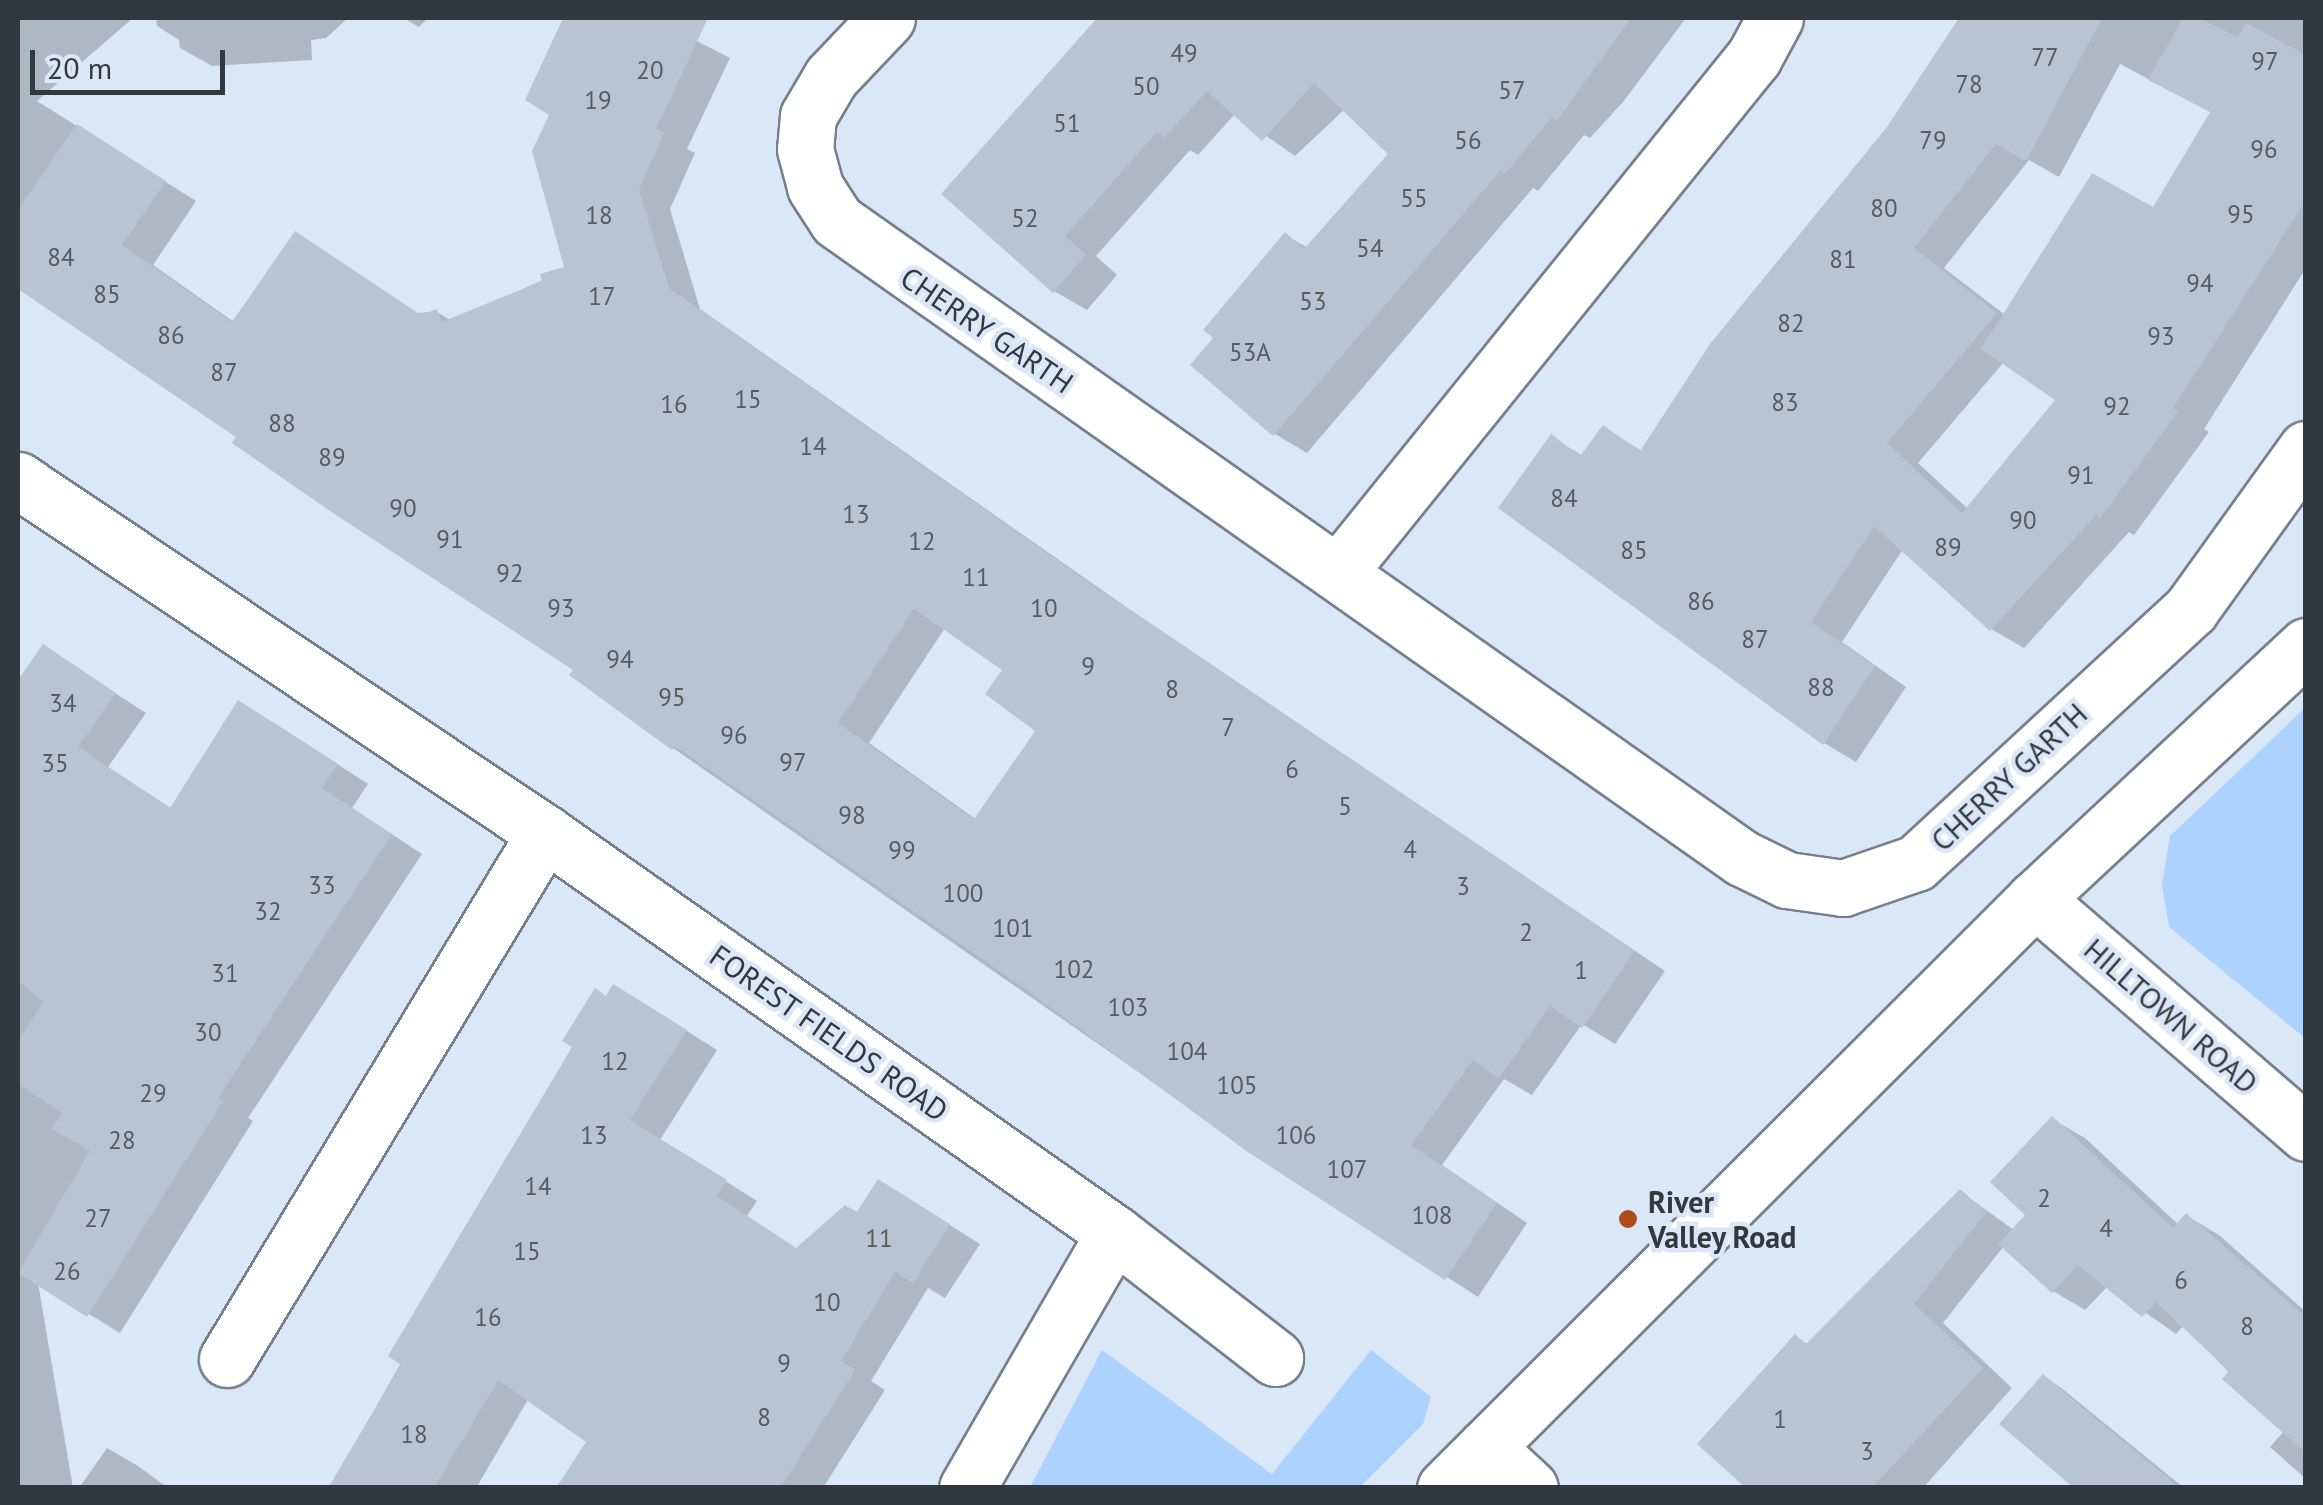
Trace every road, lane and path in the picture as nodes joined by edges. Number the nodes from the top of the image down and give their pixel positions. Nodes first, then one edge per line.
1 (887, 18) edge
2 (1775, 18) edge
3 (2306, 449) edge
4 (18, 480) edge
5 (1340, 570) junction
6 (2306, 646) edge
7 (545, 834) junction
8 (2035, 899) junction
9 (2306, 1133) edge
10 (1114, 1233) junction
11 (1275, 1358) dead end
12 (227, 1360) dead end
13 (1486, 1448) junction
14 (967, 1488) edge
15 (1445, 1488) edge
16 (1530, 1488) edge

1 - 5 street, CHERRY GARTH
2 - 5 street
3 - 5 street, CHERRY GARTH
4 - 7 street, FOREST FIELDS ROAD
6 - 8 street
7 - 10 street, FOREST FIELDS ROAD
7 - 12 street
8 - 9 street, HILLTOWN ROAD
8 - 13 street
10 - 11 street, FOREST FIELDS ROAD
10 - 14 street
13 - 15 street
13 - 16 street

